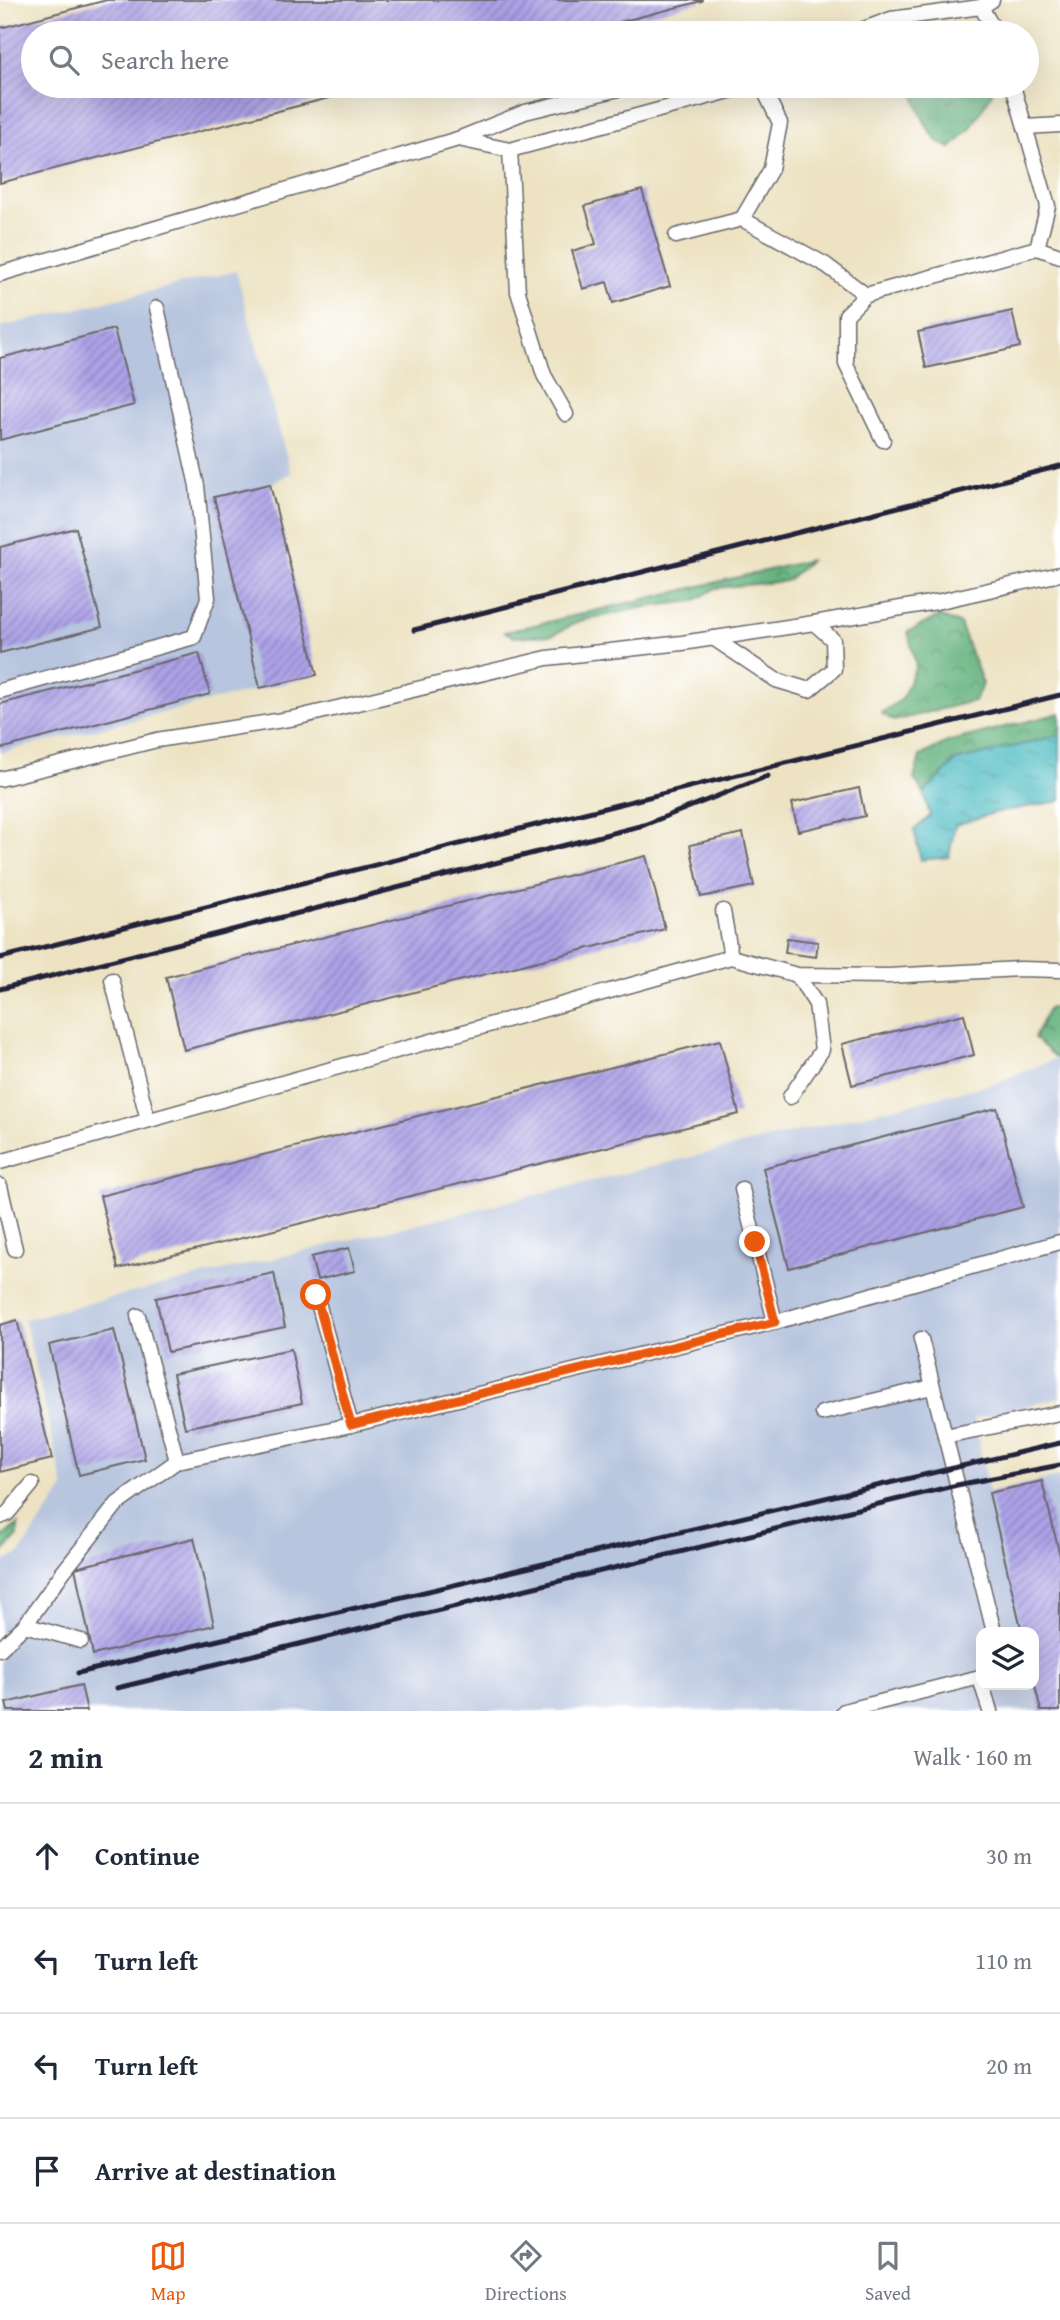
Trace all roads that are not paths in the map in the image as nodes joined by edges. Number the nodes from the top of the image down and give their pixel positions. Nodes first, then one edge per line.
1 (987, 4) edge
2 (886, 21) edge
3 (992, 21) edge
4 (580, 98) edge
5 (703, 98) edge
6 (768, 98) edge
7 (1017, 98) edge
8 (1060, 125) edge
9 (1025, 127) junction
10 (458, 139) junction
11 (510, 150) junction
12 (741, 219) junction
13 (676, 236) dead end
14 (1037, 248) junction
15 (1060, 256) edge
16 (0, 274) edge
17 (866, 295) junction
18 (157, 308) dead end
19 (566, 414) dead end
20 (883, 440) dead end
21 (1060, 574) edge
22 (814, 623) junction
23 (713, 638) junction
24 (0, 691) edge
25 (0, 779) edge
26 (723, 911) dead end
27 (731, 957) junction
28 (1060, 970) edge
29 (797, 975) junction
30 (112, 980) dead end
31 (790, 1097) dead end
32 (148, 1120) junction
33 (0, 1162) edge
34 (0, 1186) edge
35 (742, 1189) dead end
36 (1060, 1242) edge
37 (15, 1249) dead end
38 (316, 1295) dead end
39 (138, 1316) dead end
40 (775, 1322) junction
41 (920, 1339) dead end
42 (932, 1387) junction
43 (822, 1413) dead end
44 (1060, 1413) edge
45 (351, 1425) junction
46 (945, 1436) junction
47 (177, 1461) junction
48 (32, 1484) dead end
49 (0, 1517) edge
50 (25, 1625) junction
51 (993, 1627) edge
52 (81, 1641) dead end
53 (0, 1649) edge
54 (976, 1680) edge
55 (984, 1690) edge
56 (844, 1711) edge
57 (990, 1711) edge

1 - 2 lane
1 - 3 lane
4 - 10 lane
5 - 11 lane
6 - 12 lane
7 - 9 lane
8 - 9 lane
9 - 14 lane
10 - 11 lane
10 - 16 lane
11 - 19 lane
12 - 13 lane
12 - 17 lane
14 - 15 lane
14 - 17 lane
17 - 20 lane
18 - 24 lane
21 - 22 lane
22 - 23 lane
22 - 23 lane
23 - 25 lane
26 - 27 lane
27 - 29 lane
27 - 32 lane
28 - 29 lane
29 - 31 lane
30 - 32 lane
32 - 33 lane
34 - 37 lane
35 - 40 lane
36 - 40 lane
38 - 45 lane
39 - 47 lane
40 - 45 lane
41 - 42 lane
42 - 43 lane
42 - 46 lane
44 - 46 lane
45 - 47 lane
46 - 51 lane
47 - 50 lane
48 - 49 lane
50 - 52 lane
50 - 53 lane
54 - 56 lane
55 - 57 lane

